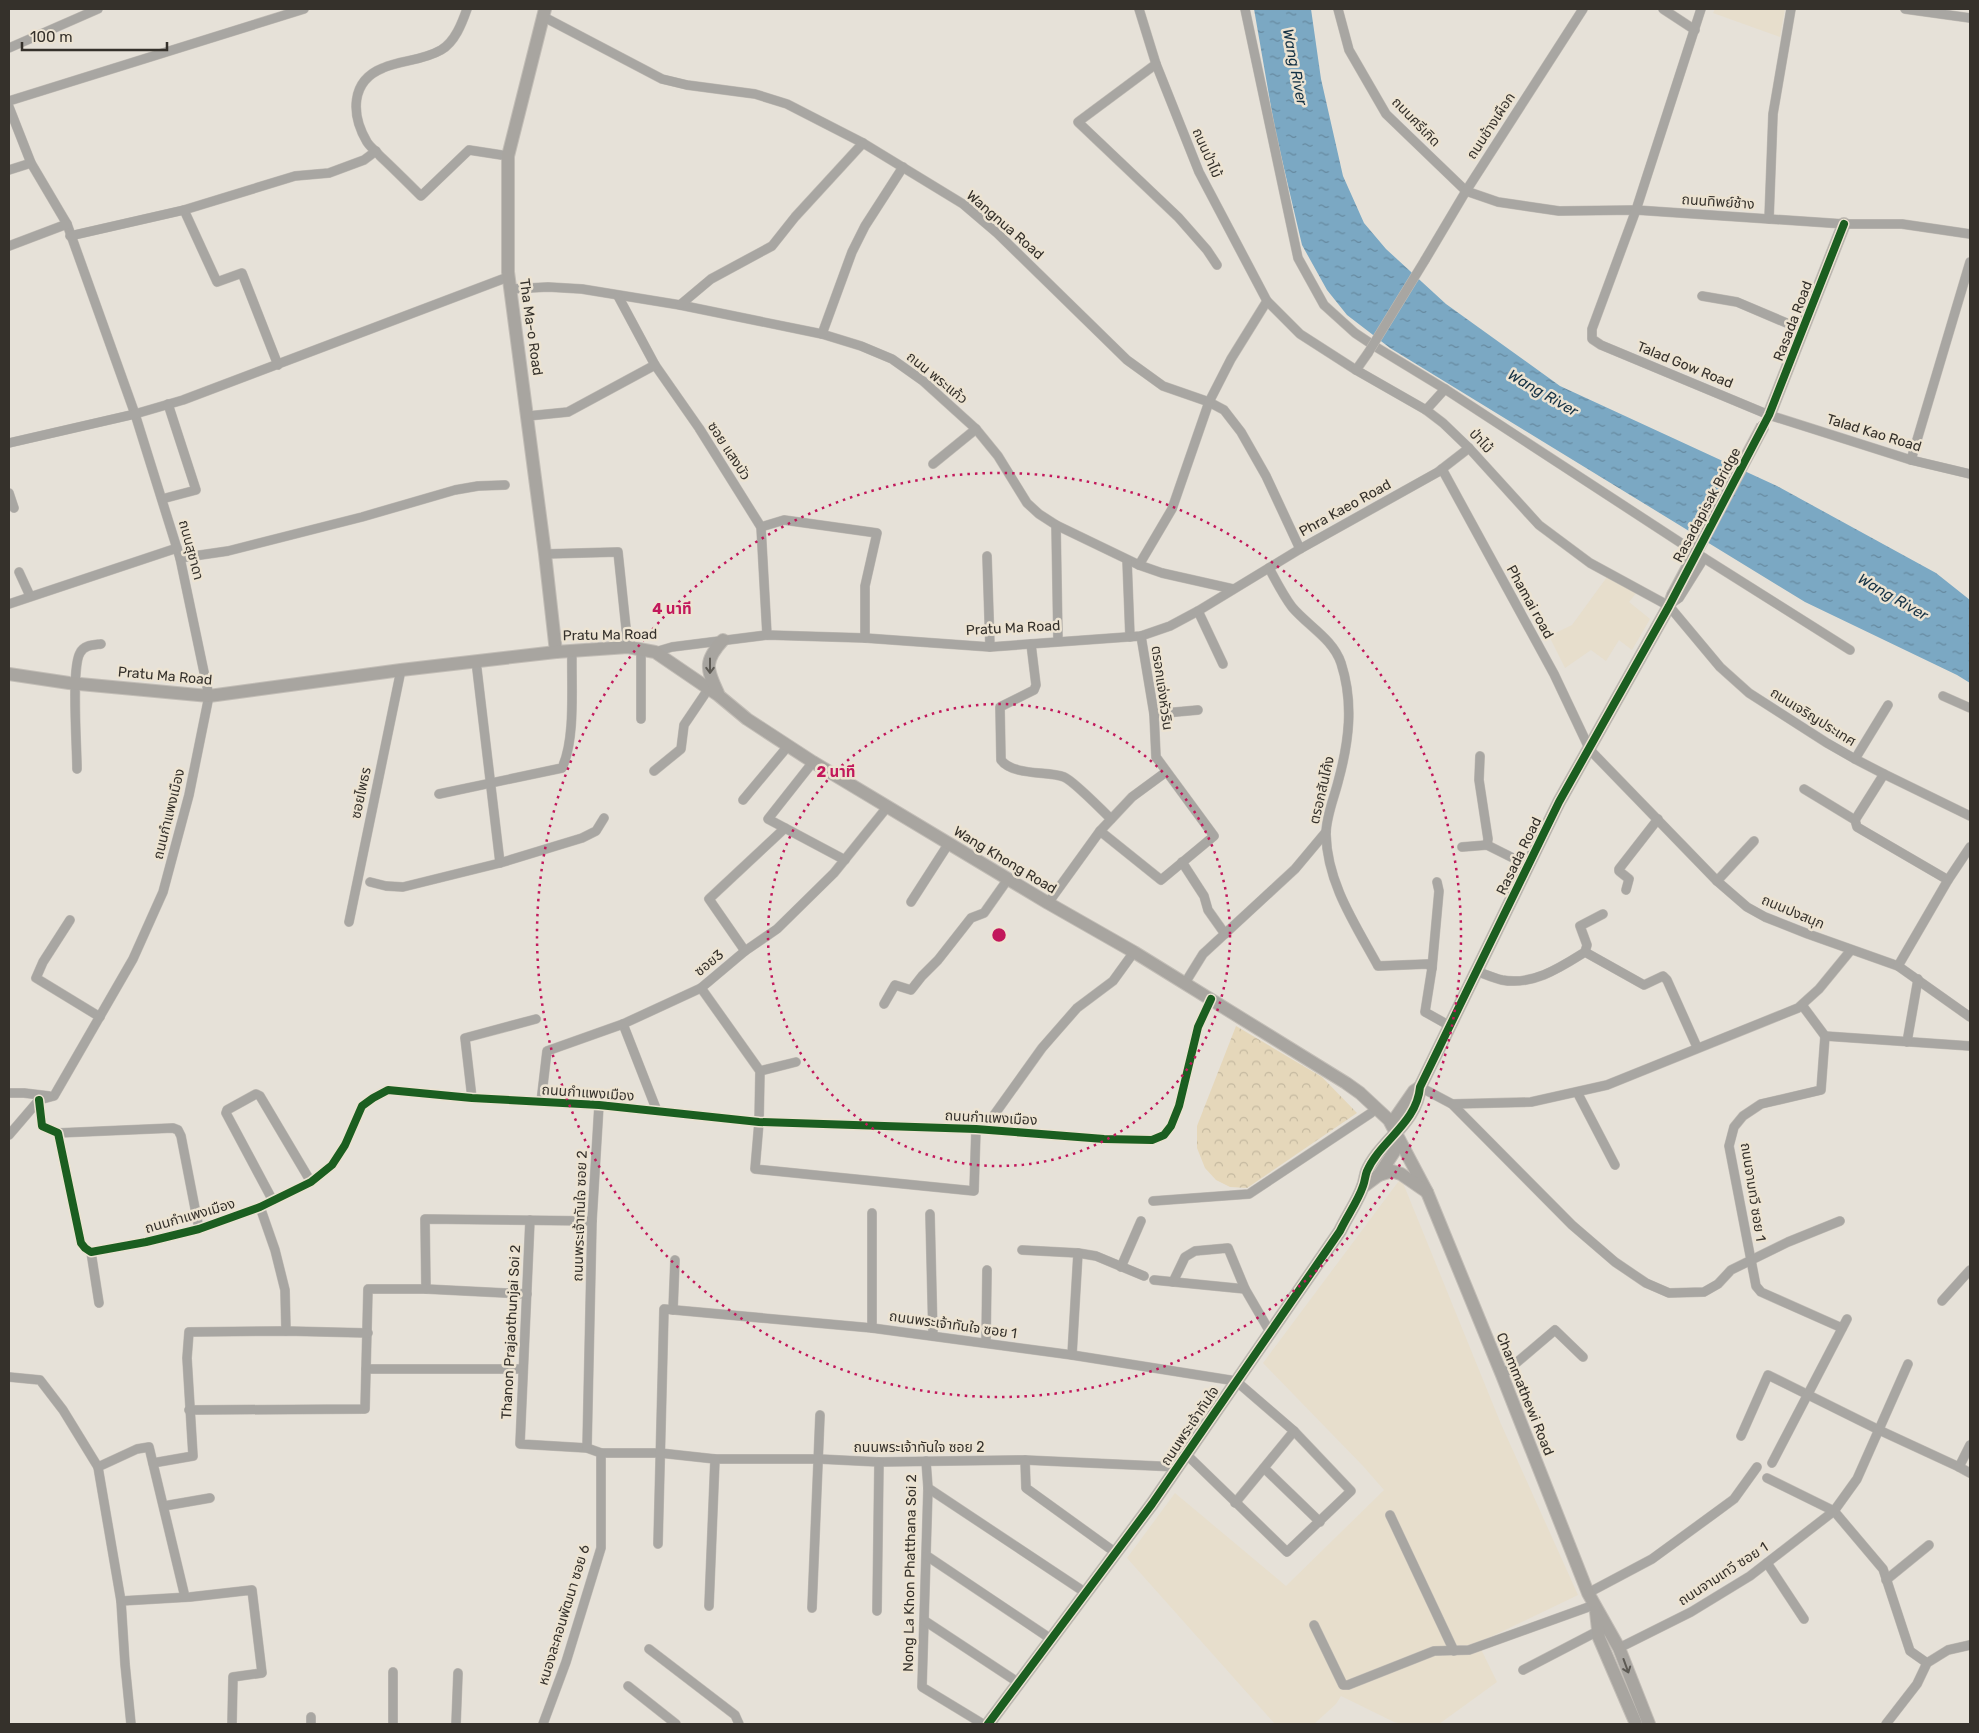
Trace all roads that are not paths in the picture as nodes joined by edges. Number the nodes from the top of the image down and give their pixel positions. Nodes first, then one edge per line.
1 (98, 9) edge
2 (304, 9) edge
3 (467, 9) edge
4 (1138, 9) edge
5 (1245, 9) edge
6 (1338, 9) edge
7 (1583, 9) edge
8 (1663, 9) edge
9 (1702, 9) edge
10 (1791, 9) edge
11 (1905, 9) edge
12 (543, 12) edge
13 (1970, 18) edge
14 (1695, 30) junction
15 (9, 48) edge
16 (1156, 64) junction
17 (9, 101) edge
18 (9, 107) edge
19 (863, 143) junction
20 (376, 151) junction
21 (508, 156) junction
22 (32, 164) junction
23 (903, 167) junction
24 (9, 170) edge
25 (1466, 191) junction
26 (184, 210) junction
27 (1636, 210) junction
28 (1769, 220) junction
29 (67, 224) junction
30 (1844, 224) junction
31 (1970, 234) edge
32 (70, 236) junction
33 (9, 246) edge
34 (1970, 262) edge
35 (1217, 265) dead end
36 (509, 283) junction
37 (618, 296) junction
38 (1702, 296) dead end
39 (1267, 301) junction
40 (680, 305) junction
41 (1803, 330) junction
42 (822, 334) junction
43 (278, 365) junction
44 (654, 365) junction
45 (1356, 370) junction
46 (1445, 389) junction
47 (1209, 402) junction
48 (168, 404) junction
49 (1426, 410) junction
50 (135, 414) junction
51 (1769, 415) junction
52 (528, 416) junction
53 (1764, 426) joint
54 (976, 429) junction
55 (9, 443) edge
56 (1469, 448) junction
57 (1911, 460) junction
58 (933, 464) dead end
59 (1442, 469) junction
60 (1970, 474) edge
61 (504, 485) dead end
62 (9, 493) edge
63 (162, 499) junction
64 (14, 508) dead end
65 (1056, 525) junction
66 (761, 527) junction
67 (1300, 549) junction
68 (179, 553) junction
69 (545, 554) junction
70 (987, 556) dead end
71 (1704, 558) junction
72 (1127, 560) junction
73 (1139, 565) junction
74 (1269, 568) junction
75 (19, 572) dead end
76 (1233, 589) junction
77 (30, 596) junction
78 (1671, 600) junction
79 (9, 604) edge
80 (1198, 611) junction
81 (767, 636) junction
82 (1141, 636) junction
83 (1130, 637) junction
84 (865, 638) junction
85 (723, 640) junction
86 (1058, 641) junction
87 (101, 644) dead end
88 (1031, 644) junction
89 (990, 647) junction
90 (635, 648) junction
91 (572, 650) junction
92 (1850, 650) dead end
93 (556, 652) junction
94 (655, 652) junction
95 (476, 661) junction
96 (1223, 664) dead end
97 (401, 670) junction
98 (9, 674) edge
99 (76, 683) junction
100 (714, 692) junction
101 (209, 696) junction
102 (1943, 696) dead end
103 (1888, 705) dead end
104 (1970, 708) edge
105 (1198, 710) dead end
106 (1154, 714) junction
107 (641, 719) dead end
108 (788, 746) junction
109 (1590, 750) junction
110 (1480, 756) dead end
111 (1855, 759) junction
112 (813, 762) junction
113 (76, 769) dead end
114 (654, 771) dead end
115 (1166, 772) junction
116 (1884, 774) junction
117 (491, 784) junction
118 (1804, 789) dead end
119 (439, 794) dead end
120 (743, 800) dead end
121 (888, 806) junction
122 (1970, 816) edge
123 (604, 818) dead end
124 (1111, 819) junction
125 (1658, 819) junction
126 (1855, 820) junction
127 (785, 828) junction
128 (1100, 831) junction
129 (1326, 832) junction
130 (1754, 841) dead end
131 (948, 843) junction
132 (1487, 845) junction
133 (1462, 847) dead end
134 (1970, 847) edge
135 (845, 860) junction
136 (1182, 862) junction
137 (500, 864) junction
138 (1529, 866) junction
139 (1008, 879) junction
140 (1948, 880) junction
141 (1717, 881) junction
142 (370, 882) dead end
143 (1437, 882) dead end
144 (1626, 890) dead end
145 (911, 902) dead end
146 (1048, 903) junction
147 (1604, 914) dead end
148 (70, 920) dead end
149 (349, 922) dead end
150 (1225, 934) junction
151 (1850, 950) junction
152 (745, 951) junction
153 (1134, 952) junction
154 (1585, 952) junction
155 (1898, 966) junction
156 (1432, 968) junction
157 (1476, 971) junction
158 (1918, 979) junction
159 (1186, 983) junction
160 (701, 988) junction
161 (1211, 999) junction
162 (884, 1004) dead end
163 (1802, 1005) junction
164 (100, 1017) junction
165 (1970, 1017) edge
166 (536, 1019) dead end
167 (623, 1024) junction
168 (1450, 1026) junction
169 (1825, 1036) junction
170 (1907, 1042) junction
171 (1970, 1046) edge
172 (1698, 1047) junction
173 (796, 1062) dead end
174 (760, 1071) junction
175 (1346, 1083) junction
176 (1420, 1087) junction
177 (1577, 1092) junction
178 (9, 1094) edge
179 (54, 1096) junction
180 (472, 1098) junction
181 (39, 1100) junction
182 (542, 1102) junction
183 (1452, 1104) junction
184 (599, 1105) junction
185 (657, 1111) junction
186 (1371, 1113) junction
187 (759, 1122) junction
188 (980, 1129) junction
189 (58, 1133) junction
190 (1397, 1134) junction
191 (9, 1135) edge
192 (1615, 1165) dead end
193 (1379, 1176) junction
194 (311, 1182) junction
195 (1363, 1187) junction
196 (1427, 1192) junction
197 (273, 1201) junction
198 (1153, 1202) dead end
199 (260, 1207) junction
200 (872, 1213) dead end
201 (930, 1214) dead end
202 (530, 1220) junction
203 (592, 1221) junction
204 (1141, 1221) dead end
205 (1840, 1221) dead end
206 (199, 1229) junction
207 (1022, 1250) dead end
208 (91, 1252) junction
209 (1078, 1253) junction
210 (675, 1260) dead end
211 (1750, 1261) junction
212 (1121, 1267) junction
213 (987, 1270) dead end
214 (1970, 1270) edge
215 (1144, 1276) dead end
216 (1154, 1280) dead end
217 (1173, 1282) junction
218 (426, 1289) junction
219 (1245, 1289) junction
220 (527, 1294) junction
221 (1942, 1301) dead end
222 (98, 1303) dead end
223 (668, 1309) junction
224 (1847, 1318) dead end
225 (872, 1328) junction
226 (1842, 1328) junction
227 (286, 1332) junction
228 (1270, 1332) junction
229 (368, 1333) junction
230 (933, 1336) junction
231 (986, 1343) junction
232 (1072, 1355) junction
233 (1583, 1357) dead end
234 (1908, 1364) dead end
235 (366, 1369) junction
236 (522, 1369) junction
237 (1502, 1375) junction
238 (9, 1377) edge
239 (1236, 1381) junction
240 (1809, 1394) junction
241 (190, 1410) junction
242 (820, 1415) dead end
243 (1879, 1430) junction
244 (1294, 1431) junction
245 (1741, 1436) dead end
246 (1970, 1446) edge
247 (586, 1448) junction
248 (600, 1453) junction
249 (660, 1453) junction
250 (1186, 1454) junction
251 (715, 1459) junction
252 (819, 1459) junction
253 (1025, 1460) junction
254 (926, 1461) junction
255 (879, 1462) junction
256 (153, 1463) junction
257 (1772, 1463) dead end
258 (1178, 1466) junction
259 (98, 1467) junction
260 (1757, 1467) dead end
261 (1959, 1467) junction
262 (1264, 1468) junction
263 (1970, 1473) edge
264 (1767, 1478) dead end
265 (928, 1488) junction
266 (210, 1498) dead end
267 (1235, 1503) junction
268 (164, 1506) junction
269 (1834, 1511) junction
270 (1390, 1515) dead end
271 (1320, 1522) junction
272 (658, 1544) dead end
273 (1930, 1545) dead end
274 (1116, 1553) junction
275 (927, 1556) junction
276 (1768, 1563) junction
277 (1886, 1580) junction
278 (1086, 1593) junction
279 (1588, 1593) junction
280 (185, 1597) junction
281 (121, 1601) junction
282 (709, 1606) dead end
283 (1594, 1606) junction
284 (812, 1608) dead end
285 (877, 1611) dead end
286 (1804, 1619) dead end
287 (925, 1621) junction
288 (1314, 1625) dead end
289 (1603, 1634) junction
290 (1051, 1639) junction
291 (1970, 1644) edge
292 (1619, 1648) junction
293 (649, 1649) dead end
294 (1454, 1651) junction
295 (1927, 1663) junction
296 (1523, 1670) dead end
297 (393, 1672) dead end
298 (458, 1673) dead end
299 (1019, 1683) junction
300 (628, 1686) dead end
301 (131, 1724) edge
302 (232, 1724) edge
303 (393, 1724) edge
304 (456, 1724) edge
305 (543, 1724) edge
306 (676, 1724) edge
307 (739, 1724) edge
308 (983, 1724) edge
309 (988, 1724) edge
310 (1636, 1724) edge
311 (1649, 1724) edge
312 (1886, 1724) edge

1 - 15 street
2 - 17 street
3 - 20 street
4 - 16 street, ถนนป่าไม้
5 - 46 street
6 - 25 street, ถนนศรีเกิด
7 - 25 street, ถนนช้างเผือก
8 - 14 street
9 - 14 street
10 - 28 street
11 - 13 street
12 - 19 street, Wangnua Road
12 - 21 main road, Tha Ma-o Road
14 - 27 street
16 - 35 street
16 - 39 street, ถนนป่าไม้
18 - 22 street, ถนนสุชาดา
19 - 23 street, Wangnua Road
19 - 40 street
20 - 21 street
20 - 26 street
21 - 36 main road, Tha Ma-o Road
22 - 24 street
22 - 29 street, ถนนสุชาดา
23 - 42 street
23 - 47 street, Wangnua Road
25 - 27 street, ถนนทิพย์ช้าง
25 - 45 street, ถนนช้างเผือก, bridge
26 - 32 street
26 - 43 street
27 - 28 street, ถนนทิพย์ช้าง
27 - 51 street, Talad Gow Road
28 - 30 street, ถนนทิพย์ช้าง
29 - 32 street, ถนนสุชาดา
29 - 33 street
30 - 31 street, ถนนทิพย์ช้าง
30 - 41 main road, Rasada Road
32 - 50 street, ถนนสุชาดา
34 - 57 street
36 - 37 street, ถนน พระแก้ว
36 - 43 street, ถนน พระแก้ว
36 - 52 main road, Tha Ma-o Road
37 - 40 street, ถนน พระแก้ว
37 - 44 street, ซอย แสงบัว
38 - 41 street
39 - 45 street, ป่าไม้
39 - 47 street
40 - 42 street, ถนน พระแก้ว
41 - 51 main road, Rasada Road
42 - 54 street, ถนน พระแก้ว
43 - 48 street, ถนน พระแก้ว
44 - 52 street
44 - 66 street, ซอย แสงบัว
45 - 49 street, ป่าไม้
46 - 49 street
46 - 71 street
47 - 67 street, Wangnua Road
47 - 73 street
48 - 50 street, ถนน พระแก้ว
48 - 63 street
49 - 56 street, ป่าไม้
50 - 55 street, ถนน พระแก้ว
50 - 63 street, ถนนสุชาดา
51 - 53 street, Rasada Road
51 - 57 street, Talad Kao Road
52 - 69 main road, Tha Ma-o Road
53 - 78 main road, Rasadapisak Bridge, bridge
54 - 58 street
54 - 65 street, ถนน พระแก้ว
56 - 59 street, Phra Kaeo Road
56 - 78 street, ป่าไม้
57 - 60 street, Talad Kao Road
59 - 67 street, Phra Kaeo Road
59 - 109 street, Phamai road
61 - 68 street
62 - 64 street
63 - 68 street, ถนนสุชาดา
65 - 72 street, ถนน พระแก้ว
65 - 86 street
66 - 81 street, ซอย แสงบัว
66 - 84 street
67 - 74 street, Phra Kaeo Road
68 - 77 street
68 - 101 street, ถนนสุชาดา
69 - 90 street
69 - 93 main road, Tha Ma-o Road
70 - 89 street
71 - 78 street
71 - 92 street
72 - 73 street, ถนน พระแก้ว
72 - 83 street
73 - 76 street, ถนน พระแก้ว
74 - 76 street, Phra Kaeo Road
74 - 129 street, ตรอกสันโค้ง
75 - 77 street
76 - 80 street, Pratu Ma Road
77 - 79 street
78 - 109 main road, Rasada Road
78 - 111 street, ถนนเจริญประเทศ
80 - 82 street, Pratu Ma Road
80 - 96 street
81 - 84 street, Pratu Ma Road
81 - 85 street, Pratu Ma Road
82 - 83 street, Pratu Ma Road
82 - 106 street, ตรอกแจ่งหัวริน
83 - 86 street, Pratu Ma Road
84 - 89 street, Pratu Ma Road
85 - 94 street, Pratu Ma Road
85 -> 100 main road
86 - 88 street, Pratu Ma Road
87 - 99 street
88 - 89 street, Pratu Ma Road
88 - 124 street
90 - 91 main road, Pratu Ma Road
90 - 94 main road, Pratu Ma Road
90 - 107 street
91 - 93 main road, Pratu Ma Road
91 - 117 street
93 - 95 main road, Pratu Ma Road
94 - 100 main road, Wang Khong Road
95 - 97 main road, Pratu Ma Road
95 - 117 street
97 - 101 main road, Pratu Ma Road
97 - 149 street, ซอยไพธร
98 - 99 main road, Pratu Ma Road
99 - 101 main road, Pratu Ma Road
99 - 113 street
100 - 108 main road, Wang Khong Road
100 - 114 street
101 - 164 street, ถนนกำแพงเมือง
102 - 104 street
103 - 111 street
105 - 106 street
106 - 115 street, ตรอกแจ่งหัวริน
108 - 112 main road, Wang Khong Road
108 - 120 street
109 - 125 street, ถนนปงสนุก
109 - 138 main road, Rasada Road
110 - 132 street
111 - 116 street, ถนนเจริญประเทศ
112 - 121 main road, Wang Khong Road
112 - 127 street
115 - 124 street
115 - 136 street, ตรอกแจ่งหัวริน
116 - 122 street, ถนนเจริญประเทศ
116 - 126 street
117 - 119 street
117 - 137 street
118 - 126 street
121 - 131 main road, Wang Khong Road
121 - 135 street, ซอย3
123 - 137 street
124 - 128 street
125 - 141 street, ถนนปงสนุก
125 - 144 street
126 - 140 street
127 - 135 street
127 - 152 street
128 - 136 street
128 - 146 street
129 - 150 street
129 - 156 street, ตรอกสันโค้ง
130 - 141 street
131 - 139 main road, Wang Khong Road
131 - 145 street
132 - 133 street
132 - 138 street
134 - 140 street
135 - 152 street, ซอย3
136 - 150 street
137 - 142 street
138 - 157 main road, Rasada Road
139 - 146 main road, Wang Khong Road
139 - 162 street
140 - 155 street
141 - 151 street, ถนนปงสนุก
143 - 156 street
146 - 153 main road, Wang Khong Road
147 - 154 street
148 - 164 street
150 - 159 street
151 - 155 street, ถนนปงสนุก
151 - 163 street
152 - 160 street, ซอย3
153 - 159 main road, Wang Khong Road
153 - 188 street
154 - 157 street
154 - 172 street
155 - 158 street, ถนนปงสนุก
156 - 168 street
157 - 168 main road, Rasada Road
158 - 165 street, ถนนปงสนุก
158 - 170 street
159 - 161 main road, Wang Khong Road
160 - 167 street, ซอย3
160 - 174 street
161 - 175 main road, Wang Khong Road
161 - 188 street, ถนนกำแพงเมือง
163 - 169 street
163 - 172 street
164 - 179 street, ถนนกำแพงเมือง
166 - 180 street
167 - 182 street, ซอย3
167 - 185 street
168 - 176 main road, Rasada Road
169 - 170 street
169 - 211 street, ถนนจามทวี ซอย 1
170 - 171 street
172 - 177 street
173 - 174 street
174 - 187 street
175 - 186 main road, Wang Khong Road
175 - 190 main road, Wang Khong Road
176 - 183 street
176 - 190 main road, Rasada Road
177 - 183 street
177 - 192 street
178 - 179 street
179 - 181 street
180 - 182 street, ถนนกำแพงเมือง
180 - 194 street, ถนนกำแพงเมือง
181 - 189 street
181 - 191 street
182 - 184 street, ถนนกำแพงเมือง
183 - 211 street
184 - 185 street, ถนนกำแพงเมือง
184 - 203 street, ถนนพระเจ้าทันใจ ซอย 2
185 - 187 street, ถนนกำแพงเมือง
186 - 190 main road, Wang Khong Road
186 - 198 street
187 - 188 street, ถนนกำแพงเมือง
187 - 188 street
189 - 206 street
189 - 208 street
190 - 193 main road, ถนนพระเจ้าทันใจ
190 - 195 main road, ถนนพระเจ้าทันใจ
190 - 196 main road, Chammathewi Road
193 - 195 main road, ถนนพระเจ้าทันใจ
193 - 196 main road
194 - 197 street, ถนนกำแพงเมือง
194 - 197 street
195 - 228 main road, ถนนพระเจ้าทันใจ
196 - 237 main road, Chammathewi Road
197 - 199 street, ถนนกำแพงเมือง
199 - 206 street, ถนนกำแพงเมือง
199 - 227 street
200 - 225 street
201 - 230 street
202 - 203 street
202 - 218 street
202 - 220 street, Thanon Prajaothunjai Soi 2
203 - 247 street, ถนนพระเจ้าทันใจ ซอย 2
204 - 212 street
205 - 211 street
206 - 208 street, ถนนกำแพงเมือง
207 - 209 street
208 - 222 street
209 - 212 street
209 - 232 street
210 - 223 street
211 - 226 street, ถนนจามทวี ซอย 1
212 - 215 street
213 - 231 street
214 - 221 street
216 - 217 street
217 - 219 street
217 - 219 street
218 - 220 street
218 - 229 street
219 - 228 street
220 - 236 street, Thanon Prajaothunjai Soi 2
223 - 225 street, ถนนพระเจ้าทันใจ ซอย 1
223 - 249 street
224 - 226 street
225 - 230 street, ถนนพระเจ้าทันใจ ซอย 1
226 - 240 street
227 - 229 street
227 - 241 street
228 - 239 main road, ถนนพระเจ้าทันใจ
229 - 235 street
230 - 231 street, ถนนพระเจ้าทันใจ ซอย 1
231 - 232 street, ถนนพระเจ้าทันใจ ซอย 1
232 - 239 street, ถนนพระเจ้าทันใจ ซอย 1
233 - 237 street
234 - 243 street, ถนนจามเทวี ซอย 1
235 - 236 street
235 - 241 street
236 - 247 street, Thanon Prajaothunjai Soi 2
237 - 279 main road, Chammathewi Road
238 - 259 street
239 - 244 street
239 - 250 main road, ถนนพระเจ้าทันใจ
240 - 243 street
240 - 245 street
240 - 257 street
241 - 256 street
242 - 252 street
243 - 261 street
243 - 269 street, ถนนจามเทวี ซอย 1
244 - 262 street
244 - 271 street
246 - 261 street
247 - 248 street, ถนนพระเจ้าทันใจ ซอย 2
248 - 249 street, ถนนพระเจ้าทันใจ ซอย 2
248 - 305 street, หนองละคอนพัฒนา ซอย 6
249 - 251 street, ถนนพระเจ้าทันใจ ซอย 2
249 - 272 street
250 - 258 main road, ถนนพระเจ้าทันใจ
250 - 267 street
251 - 252 street, ถนนพระเจ้าทันใจ ซอย 2
251 - 282 street
252 - 255 street, ถนนพระเจ้าทันใจ ซอย 2
252 - 284 street
253 - 254 street, ถนนพระเจ้าทันใจ ซอย 2
253 - 258 street, ถนนพระเจ้าทันใจ ซอย 2
253 - 274 street
254 - 255 street, ถนนพระเจ้าทันใจ ซอย 2
254 - 265 street, Nong La Khon Phatthana Soi 2
255 - 285 street
256 - 259 street
256 - 268 street
258 - 274 main road, ถนนพระเจ้าทันใจ
259 - 281 street
260 - 279 street
261 - 263 street
262 - 267 street
262 - 271 street
264 - 269 street
265 - 275 street, Nong La Khon Phatthana Soi 2
265 - 278 street
266 - 268 street
267 - 271 street
268 - 280 street
269 - 276 street, ถนนจามเทวี ซอย 1
269 - 277 street
270 - 294 street
273 - 277 street
274 - 278 main road, ถนนพระเจ้าทันใจ
275 - 287 street, Nong La Khon Phatthana Soi 2
275 - 290 street
276 - 286 street
276 - 292 street, ถนนจามเทวี ซอย 1
277 - 295 street
278 - 290 main road, ถนนพระเจ้าทันใจ
279 - 283 main road, Chammathewi Road
280 - 281 street
280 - 302 street
281 - 301 street
283 - 289 main road, Chammathewi Road
283 - 294 street
287 - 299 street
287 - 308 street, Nong La Khon Phatthana Soi 2
288 - 294 street
289 - 292 main road, Chammathewi Road
289 - 296 street
289 - 310 main road, Chammathewi Road
290 - 299 main road, ถนนพระเจ้าทันใจ
291 - 295 street
292 -> 311 main road, Chammathewi Road
293 - 307 street
295 - 312 street
297 - 303 street
298 - 304 street
299 - 309 main road, ถนนพระเจ้าทันใจ
300 - 306 street

